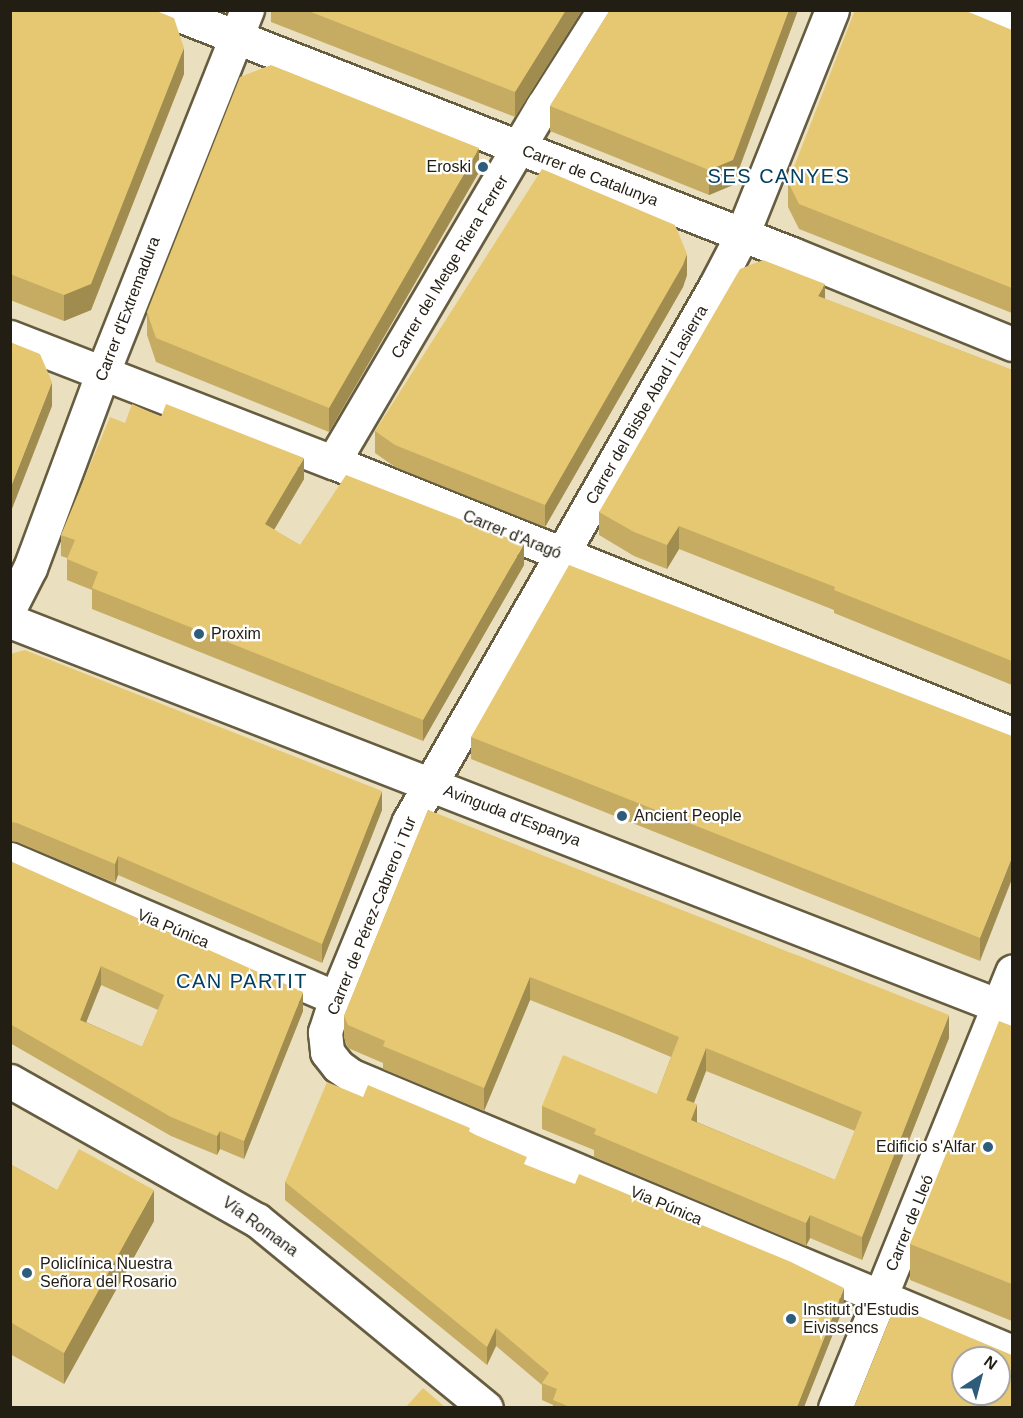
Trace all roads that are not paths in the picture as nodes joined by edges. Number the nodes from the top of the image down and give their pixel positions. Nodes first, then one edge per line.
1 (166, 10) edge
2 (604, 10) edge
3 (832, 10) edge
4 (965, 10) edge
5 (241, 24) edge
6 (1012, 29) edge
7 (520, 149) junction
8 (742, 235) junction
9 (10, 337) edge
10 (1012, 344) edge
11 (102, 374) junction
12 (333, 462) junction
13 (562, 555) junction
14 (10, 607) edge
15 (10, 621) edge
16 (1012, 734) edge
17 (431, 785) junction
18 (10, 859) edge
19 (1012, 972) edge
20 (336, 998) junction
21 (1006, 1008) edge
22 (327, 1052) joint
23 (10, 1081) edge
24 (880, 1295) junction
25 (1012, 1352) edge
26 (486, 1407) edge
27 (835, 1407) edge

1 - 5 street, Carrer de Catalunya
2 - 7 street, Carrer del Metge Riera Ferrer
3 - 8 street, Carrer del Bisbe Abad i Lasierra
4 - 6 street
5 - 7 street, Carrer de Catalunya
5 - 11 street, Carrer d'Extremadura
7 - 8 street, Carrer de Catalunya
7 - 12 street, Carrer del Metge Riera Ferrer
8 - 10 street, Carrer de Catalunya
8 - 13 street, Carrer del Bisbe Abad i Lasierra
9 - 11 street, Carrer d'Aragó
11 - 12 street, Carrer d'Aragó
11 - 14 street, Carrer d'Extremadura
12 - 13 street, Carrer d'Aragó
13 - 16 street, Carrer d'Aragó
13 - 17 street, Carrer del Bisbe Abad i Lasierra
15 - 17 street, Avinguda d'Espanya
17 - 20 street, Carrer de Pérez-Cabrero i Tur
17 - 21 street, Avinguda d'Espanya
18 - 20 street, Via Púnica
19 - 21 street, Carrer de Lleó
20 - 22 street, Carrer de Pérez-Cabrero i Tur
21 - 24 street, Carrer de Lleó
22 - 24 street, Via Púnica
23 - 26 street, Vía Romana
24 - 25 street, Via Púnica
24 - 27 street, Carrer de Lleó

